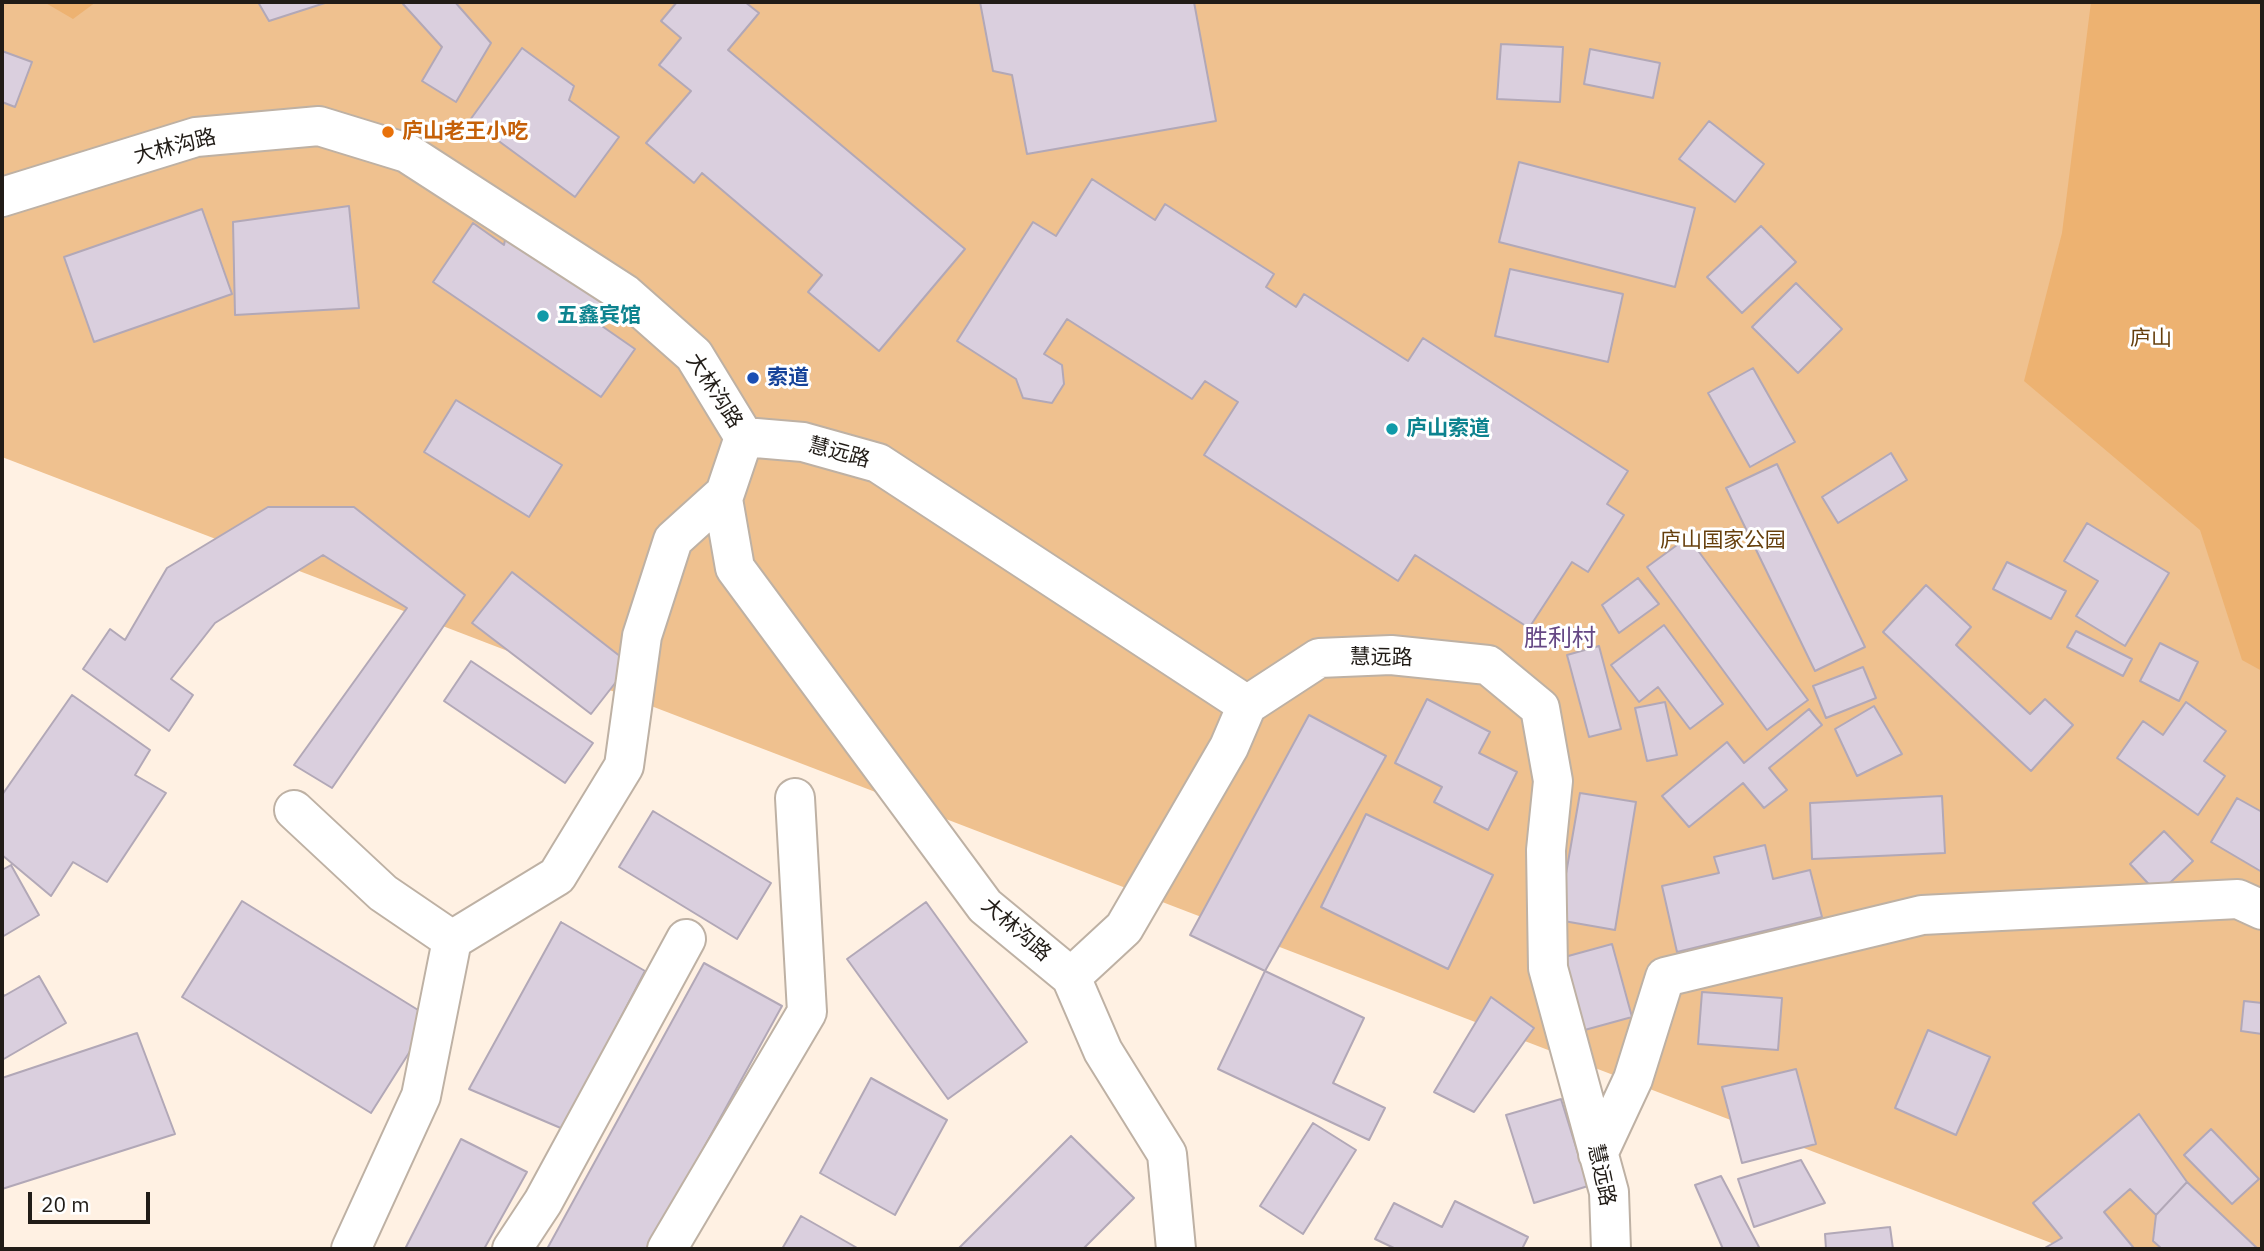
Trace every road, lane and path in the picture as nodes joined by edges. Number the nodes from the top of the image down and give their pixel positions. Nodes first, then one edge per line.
1 (2, 197) edge
2 (744, 438) junction
3 (725, 493) junction
4 (1247, 705) junction
5 (795, 798) dead end
6 (294, 810) dead end
7 (2262, 910) edge
8 (686, 939) dead end
9 (452, 940) junction
10 (1071, 977) junction
11 (1598, 1154) junction
12 (351, 1249) edge
13 (512, 1249) edge
14 (667, 1249) edge
15 (1176, 1249) edge
16 (1611, 1249) edge

1 - 2 street, 大林沟路
2 - 3 street, 大林沟路
2 - 4 street, 慧远路
3 - 9 street
3 - 10 street, 大林沟路
4 - 10 street
4 - 11 street, 慧远路
5 - 14 street
6 - 9 street
7 - 11 street
8 - 13 street
9 - 12 street
10 - 15 street, 大林沟路
11 - 16 street, 慧远路

